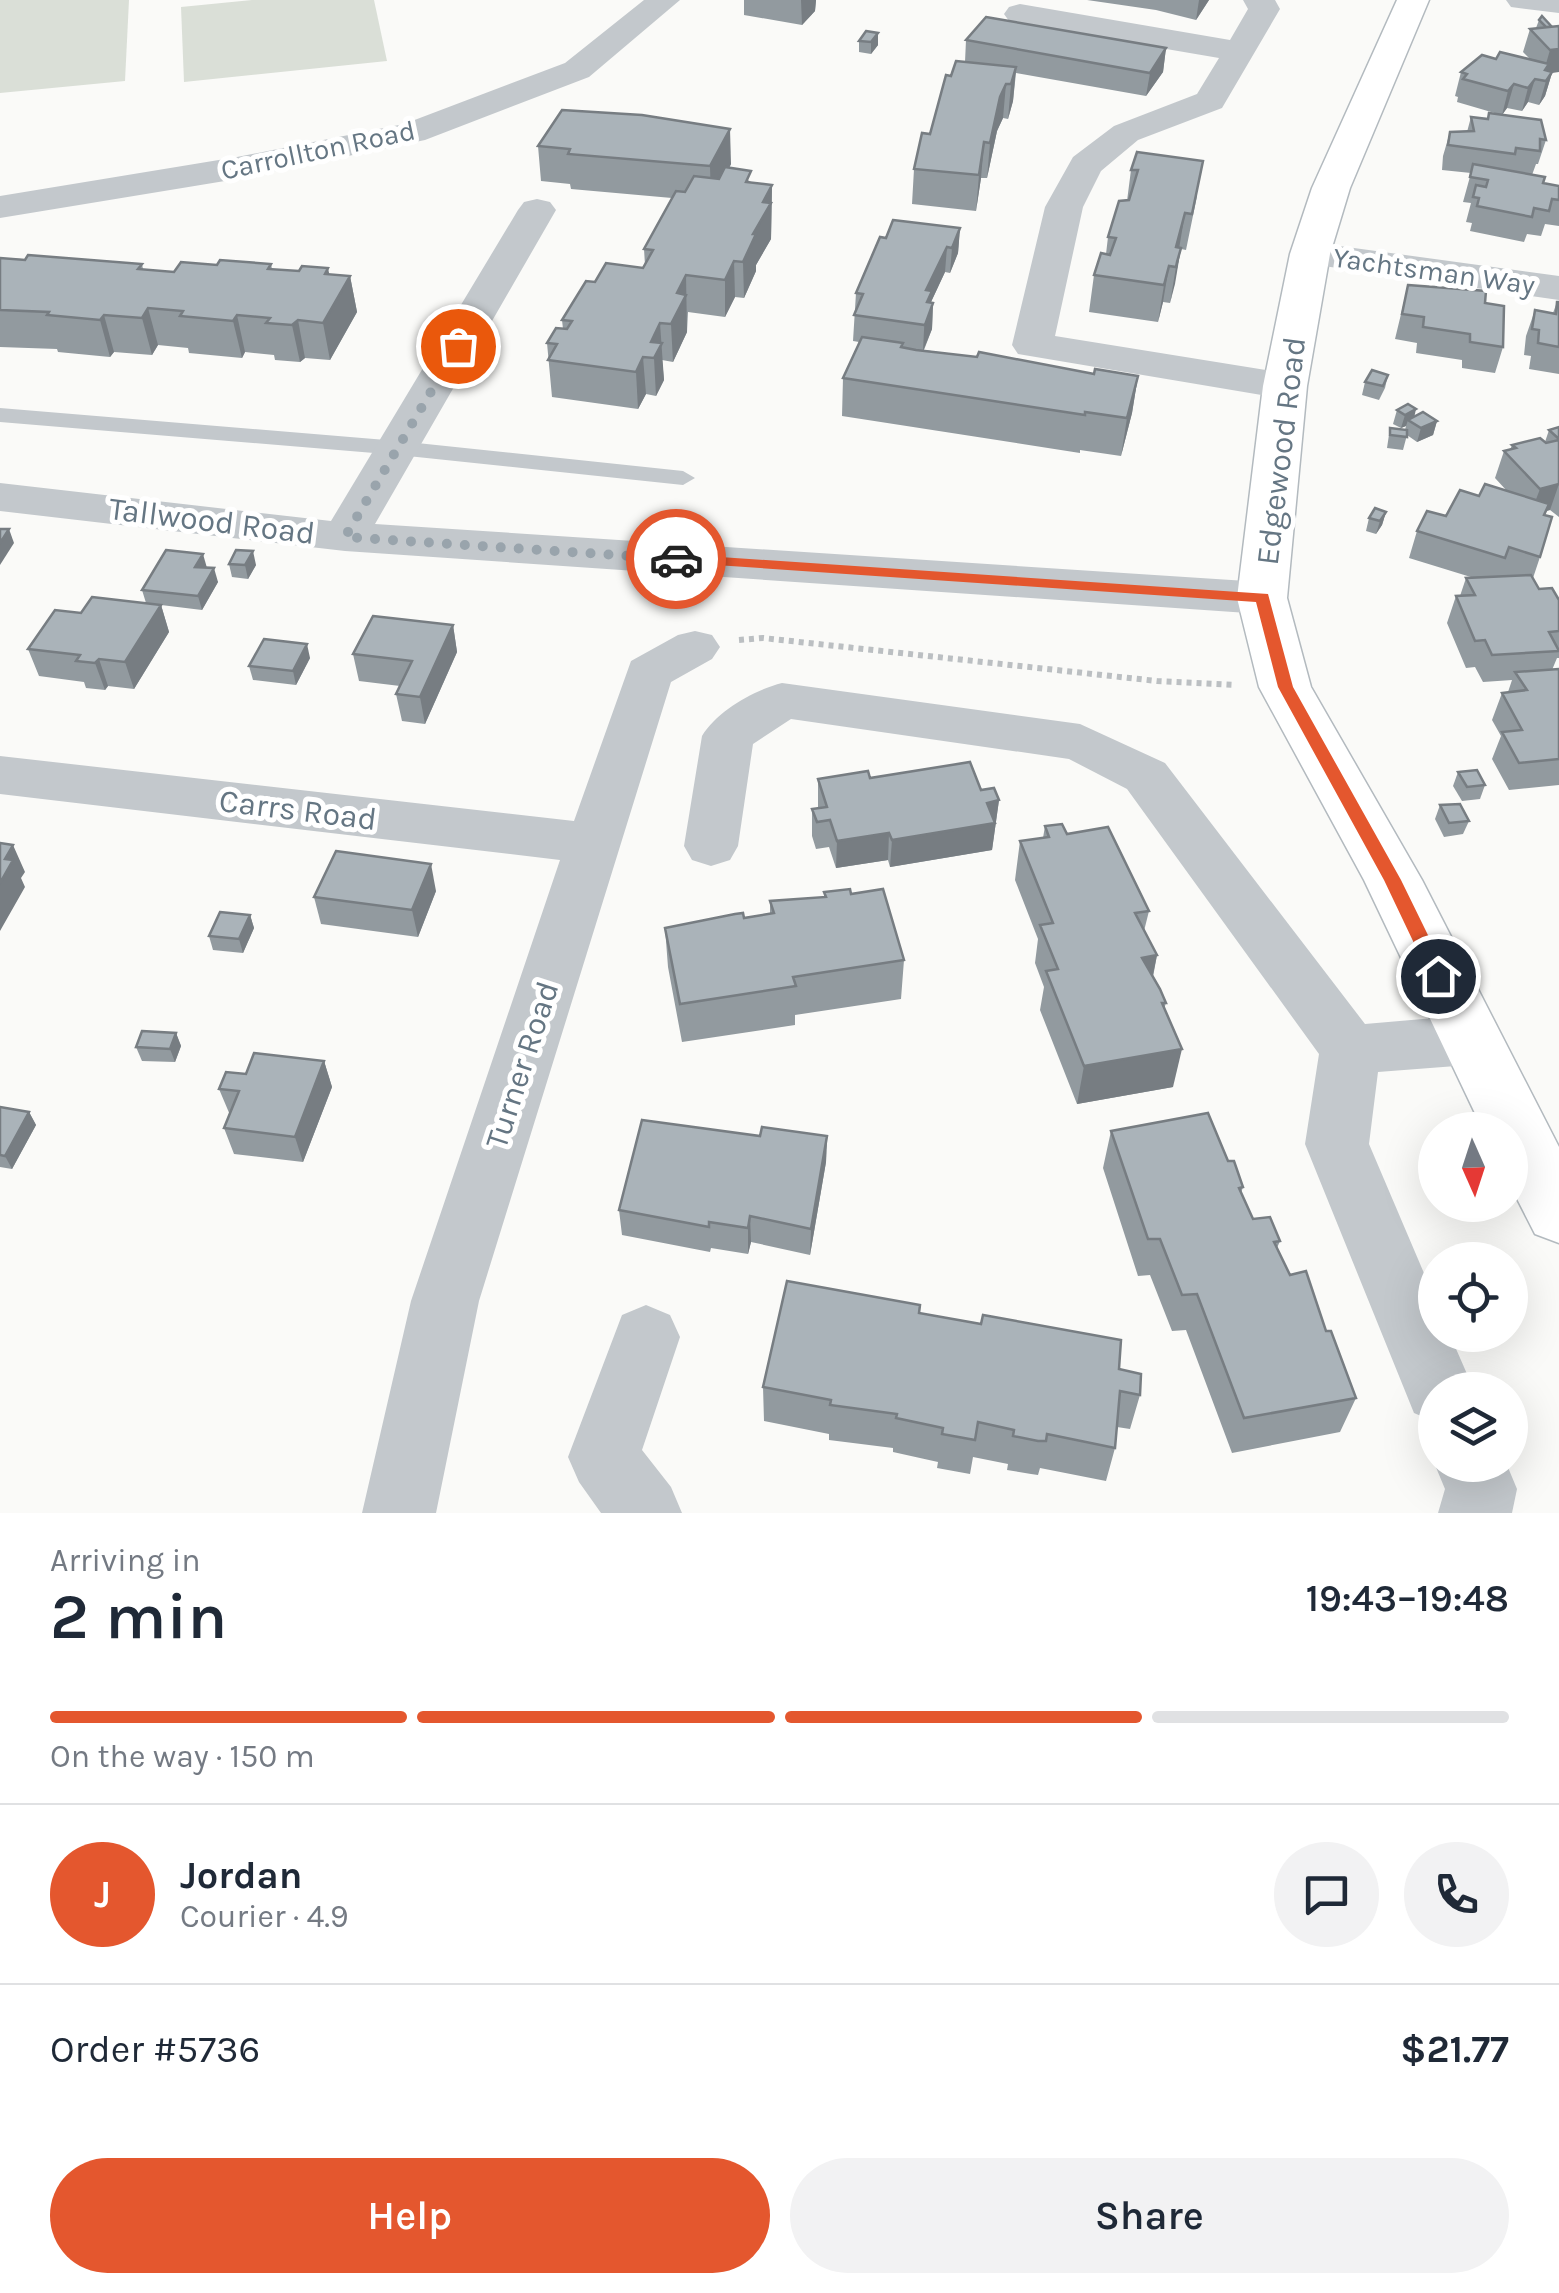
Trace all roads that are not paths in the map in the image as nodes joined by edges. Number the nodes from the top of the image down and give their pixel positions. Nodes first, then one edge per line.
1 (664, 0) edge
2 (1259, 0) edge
3 (1414, 0) edge
4 (1522, 0) edge
5 (1559, 4) edge
6 (1020, 14) dead end
7 (1238, 51) junction
8 (0, 207) edge
9 (538, 210) dead end
10 (1310, 254) junction
11 (1559, 288) edge
12 (1286, 386) junction
13 (0, 415) edge
14 (398, 448) junction
15 (683, 478) dead end
16 (0, 496) edge
17 (345, 537) junction
18 (1262, 598) junction
19 (713, 644) road end
20 (0, 775) edge
21 (595, 844) junction
22 (712, 846) dead end
23 (1469, 1040) junction
24 (1350, 1050) junction
25 (1559, 1213) edge
26 (646, 1337) dead end
27 (1432, 1372) edge
28 (1478, 1482) edge
29 (399, 1513) edge
30 (644, 1513) edge
31 (1475, 1513) edge

1 - 8 street, Carrollton Road
2 - 7 street
3 - 10 street, Edgewood Road
4 - 5 street
6 - 7 street
7 - 12 street
9 - 14 street
10 - 11 street, Yachtsman Way
10 - 12 street, Edgewood Road
12 - 18 street, Edgewood Road
13 - 14 lane
14 - 15 lane
14 - 17 street
16 - 17 street, Tallwood Road
17 - 18 street, Tallwood Road
18 - 23 street, Edgewood Road
19 - 21 street, Turner Road
20 - 21 street, Carrs Road
21 - 29 street, Turner Road
22 - 24 street
23 - 24 street
23 - 25 street, Edgewood Road
24 - 27 street
26 - 30 street
28 - 31 street

